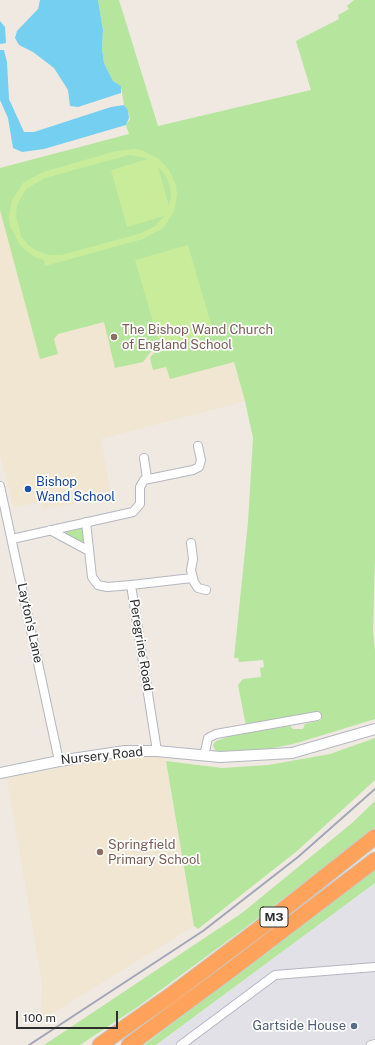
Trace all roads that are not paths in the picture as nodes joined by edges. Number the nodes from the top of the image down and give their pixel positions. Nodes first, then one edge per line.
1 (198, 446) dead end
2 (144, 458) dead end
3 (147, 478) junction
4 (0, 486) edge
5 (86, 522) junction
6 (50, 530) junction
7 (12, 539) junction
8 (191, 543) dead end
9 (89, 551) junction
10 (192, 578) junction
11 (131, 585) junction
12 (206, 590) dead end
13 (317, 716) dead end
14 (375, 729) edge
15 (157, 751) junction
16 (204, 756) junction
17 (59, 761) junction
18 (0, 773) edge
19 (375, 837) edge
20 (375, 860) edge
21 (375, 967) edge
22 (375, 1044) edge
23 (100, 1045) edge
24 (129, 1045) edge
25 (181, 1045) edge
26 (371, 1045) edge

1 - 3 street
2 - 3 street
3 - 5 street
4 - 7 street, Layton's Lane
5 - 6 street
5 - 9 street, Peregrine Road
6 - 7 street
6 - 9 street
7 - 17 street, Layton's Lane
8 - 10 street
9 - 11 street, Peregrine Road
10 - 11 street
10 - 12 street
11 - 15 street, Peregrine Road
13 - 16 street
14 - 16 street, Nursery Road
15 - 16 street, Nursery Road
15 - 17 street, Nursery Road
17 - 18 street, Nursery Road
19 - 23 highway, M3
20 - 24 highway, M3
21 - 25 street
22 - 26 street

